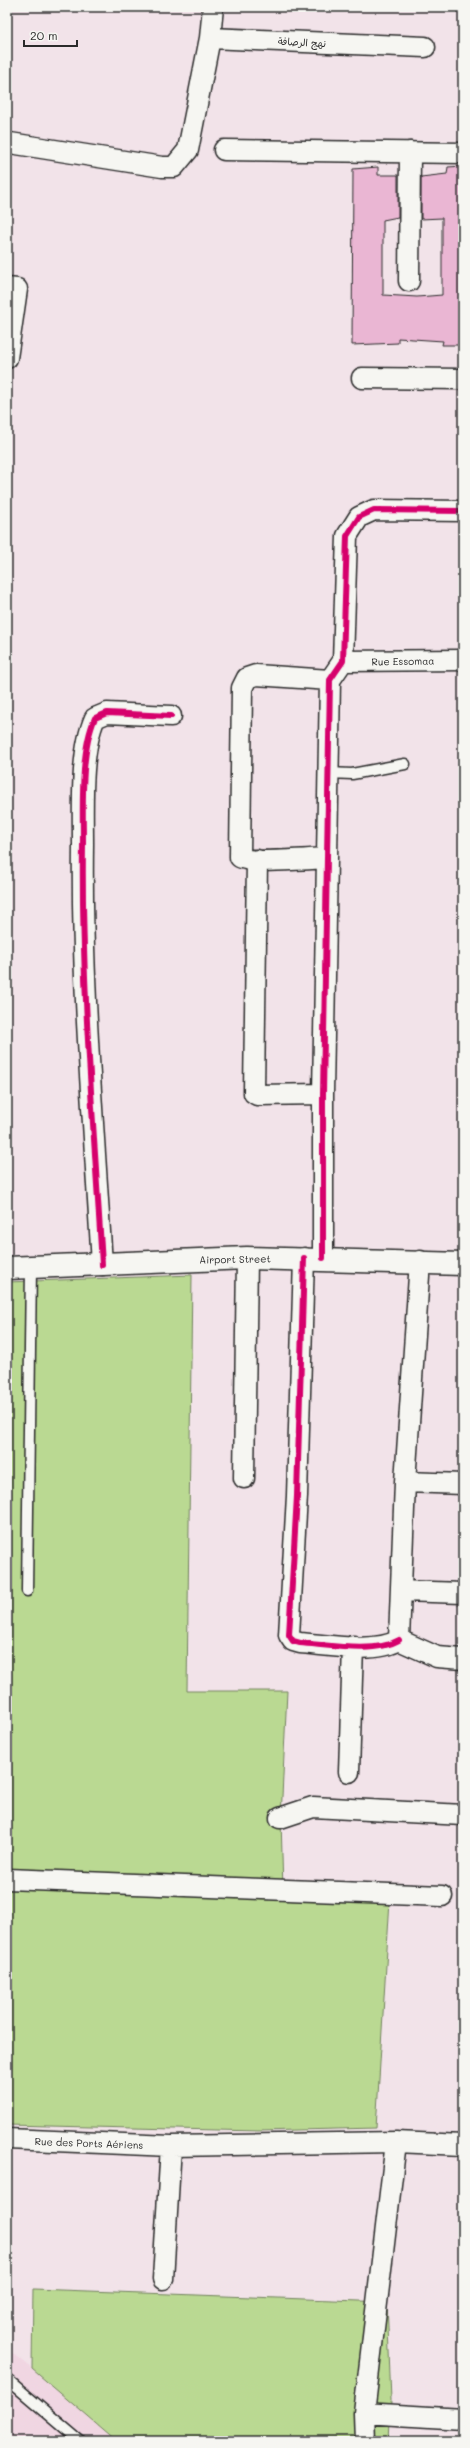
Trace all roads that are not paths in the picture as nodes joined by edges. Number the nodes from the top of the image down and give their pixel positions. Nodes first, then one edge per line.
1 (213, 7) edge
2 (210, 38) junction
3 (425, 47) dead end
4 (10, 143) dead end
5 (224, 150) dead end
6 (410, 152) junction
7 (463, 153) edge
8 (409, 281) dead end
9 (7, 288) edge
10 (7, 358) edge
11 (362, 378) dead end
12 (463, 379) edge
13 (463, 511) edge
14 (463, 660) edge
15 (343, 661) junction
16 (330, 680) junction
17 (170, 716) dead end
18 (405, 764) dead end
19 (328, 773) junction
20 (326, 858) junction
21 (257, 860) junction
22 (323, 1094) junction
23 (247, 1258) junction
24 (314, 1258) junction
25 (420, 1261) junction
26 (463, 1264) edge
27 (102, 1265) junction
28 (31, 1267) junction
29 (7, 1268) edge
30 (244, 1478) dead end
31 (405, 1482) junction
32 (463, 1484) edge
33 (27, 1591) dead end
34 (401, 1591) junction
35 (463, 1593) edge
36 (399, 1640) junction
37 (353, 1646) junction
38 (463, 1659) edge
39 (349, 1772) dead end
40 (463, 1814) edge
41 (280, 1818) dead end
42 (7, 1879) edge
43 (442, 1896) dead end
44 (7, 2139) edge
45 (396, 2142) junction
46 (463, 2145) edge
47 (171, 2146) junction
48 (163, 2279) dead end
49 (7, 2379) edge
50 (364, 2413) junction
51 (463, 2419) edge
52 (80, 2441) edge
53 (365, 2441) edge

1 - 2 street
2 - 3 street, نهج الرصافة
2 - 4 street
5 - 6 street
6 - 7 street
6 - 8 street
9 - 10 street
11 - 12 street
13 - 15 street
14 - 15 street, Rue Essomaa
15 - 16 street
16 - 19 street
16 - 21 street
17 - 27 street
18 - 19 lane
19 - 20 street
20 - 21 street
20 - 22 street
21 - 22 street
22 - 24 street
23 - 24 street, Airport Street
23 - 27 street, Airport Street
23 - 30 street
24 - 25 street, Airport Street
24 - 37 street
25 - 26 street, Airport Street
25 - 31 street
27 - 28 street, Airport Street
28 - 29 street, Airport Street
28 - 33 lane
31 - 32 street
31 - 34 street
34 - 35 street
34 - 36 street
36 - 37 street
36 - 38 street
37 - 39 street
40 - 41 street
42 - 43 street
44 - 47 street, Rue des Ports Aériens
45 - 46 street, Rue des Ports Aériens
45 - 47 street, Rue des Ports Aériens
45 - 50 street
47 - 48 street
49 - 52 lane
50 - 51 street
50 - 53 street

